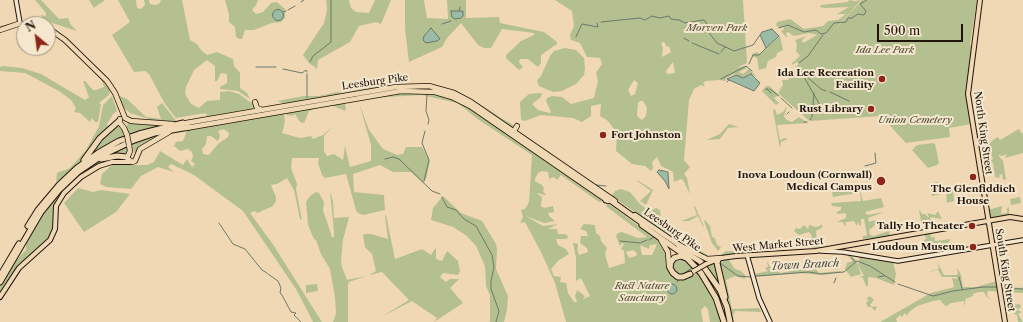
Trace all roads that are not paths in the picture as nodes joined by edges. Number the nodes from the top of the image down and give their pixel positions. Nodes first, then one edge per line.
1 (16, 0) edge
2 (980, 0) edge
3 (18, 16) edge
4 (16, 22) edge
5 (0, 30) edge
6 (56, 34) edge
7 (102, 76) junction
8 (453, 95) junction
9 (459, 100) junction
10 (255, 102) dead end
11 (468, 102) junction
12 (272, 108) junction
13 (122, 112) junction
14 (135, 120) junction
15 (123, 121) junction
16 (183, 123) junction
17 (504, 124) junction
18 (517, 126) dead end
19 (189, 127) junction
20 (514, 131) junction
21 (130, 145) junction
22 (135, 156) junction
23 (128, 158) junction
24 (546, 159) junction
25 (85, 167) junction
26 (77, 168) junction
27 (598, 194) junction
28 (606, 200) junction
29 (614, 205) junction
30 (1023, 219) edge
31 (988, 221) junction
32 (642, 225) junction
33 (1023, 240) edge
34 (992, 245) junction
35 (678, 246) junction
36 (818, 251) junction
37 (747, 255) junction
38 (720, 259) junction
39 (690, 260) junction
40 (701, 262) junction
41 (708, 262) junction
42 (692, 272) junction
43 (0, 276) edge
44 (0, 282) edge
45 (0, 297) edge
46 (727, 307) junction
47 (724, 322) edge
48 (730, 322) edge
49 (770, 322) edge
50 (1005, 322) edge

1 - 3 main road
2 - 31 main road, North King Street
4 - 5 highway
6 - 7 highway
7 - 13 highway
7 - 15 highway
8 - 9 highway, Leesburg Pike
8 - 11 highway
8 - 11 highway
8 - 12 highway, Leesburg Pike
8 - 19 highway, Leesburg Pike
9 - 11 highway, Leesburg Pike
9 - 17 highway
10 - 12 highway
11 - 17 highway, Leesburg Pike
11 - 24 highway, Leesburg Pike
12 - 16 highway, Leesburg Pike
13 - 14 highway
13 - 15 highway
14 - 15 highway
14 - 16 highway
15 - 21 highway, bridge
15 - 26 highway
16 - 26 highway, Leesburg Pike
17 - 20 highway, Leesburg Pike
18 - 20 highway
19 - 22 highway
19 - 25 highway, Leesburg Pike
20 - 24 highway
20 - 35 highway, Leesburg Pike
21 - 22 highway
21 - 23 highway
22 - 23 highway
22 - 23 highway
23 - 25 highway
23 - 45 main road
24 - 27 highway, Leesburg Pike
25 - 44 highway, Leesburg Pike
26 - 43 highway, Leesburg Pike
27 - 28 highway, Leesburg Pike
27 - 29 highway
28 - 29 highway, Leesburg Pike
28 - 40 highway
29 - 32 highway, Leesburg Pike
30 - 31 main road, West Market Street
31 - 34 main road, South King Street
31 - 36 main road, West Market Street
32 - 39 highway, Leesburg Pike
32 - 42 highway
33 - 34 main road
34 - 36 main road
34 - 50 main road, South King Street
35 - 40 highway, Leesburg Pike
35 - 41 highway
36 - 37 main road, West Market Street
37 - 38 main road, West Market Street
37 - 49 main road
38 - 41 highway
38 - 46 highway
39 - 42 highway
39 - 47 highway, Leesburg Pike
40 - 46 highway, Leesburg Pike
41 - 42 main road, bridge
46 - 48 highway, Leesburg Pike

